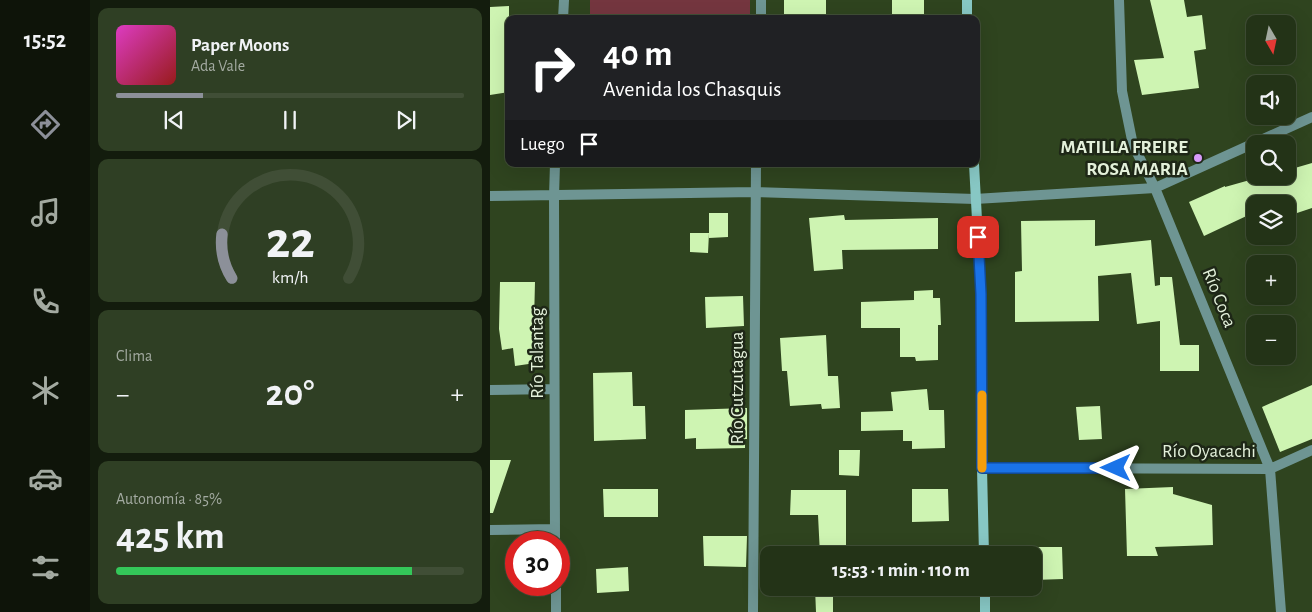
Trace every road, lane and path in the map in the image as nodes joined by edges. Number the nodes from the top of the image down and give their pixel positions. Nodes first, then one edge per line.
1 (564, 0) edge
2 (761, 0) edge
3 (966, 0) edge
4 (1119, 0) edge
5 (563, 15) edge
6 (761, 15) edge
7 (967, 15) edge
8 (1312, 117) edge
9 (555, 167) edge
10 (756, 167) edge
11 (974, 167) edge
12 (1155, 188) junction
13 (755, 192) junction
14 (490, 196) edge
15 (554, 196) junction
16 (975, 199) junction
17 (554, 389) junction
18 (490, 390) edge
19 (1312, 450) edge
20 (982, 468) junction
21 (1270, 469) junction
22 (555, 529) joint
23 (490, 530) edge
24 (984, 546) edge
25 (556, 596) edge
26 (984, 596) edge
27 (556, 612) edge
28 (753, 612) edge
29 (985, 612) edge
30 (1281, 612) edge

1 - 5 street
2 - 6 street
3 - 7 street
4 - 12 street, Río Coca
8 - 12 street
9 - 15 street, Río Talantag
10 - 13 street, Río Cutzutagua
11 - 16 street
12 - 16 street
12 - 21 street, Río Coca
13 - 15 street
13 - 16 street
13 - 28 street, Río Cutzutagua
14 - 15 street
15 - 17 street, Río Talantag
16 - 20 street
17 - 18 street
17 - 22 street, Río Talantag
19 - 21 street, Río Oyacachi
20 - 21 street, Río Oyacachi
20 - 24 street
21 - 30 street, Río Coca
22 - 23 street
25 - 27 street
26 - 29 street

